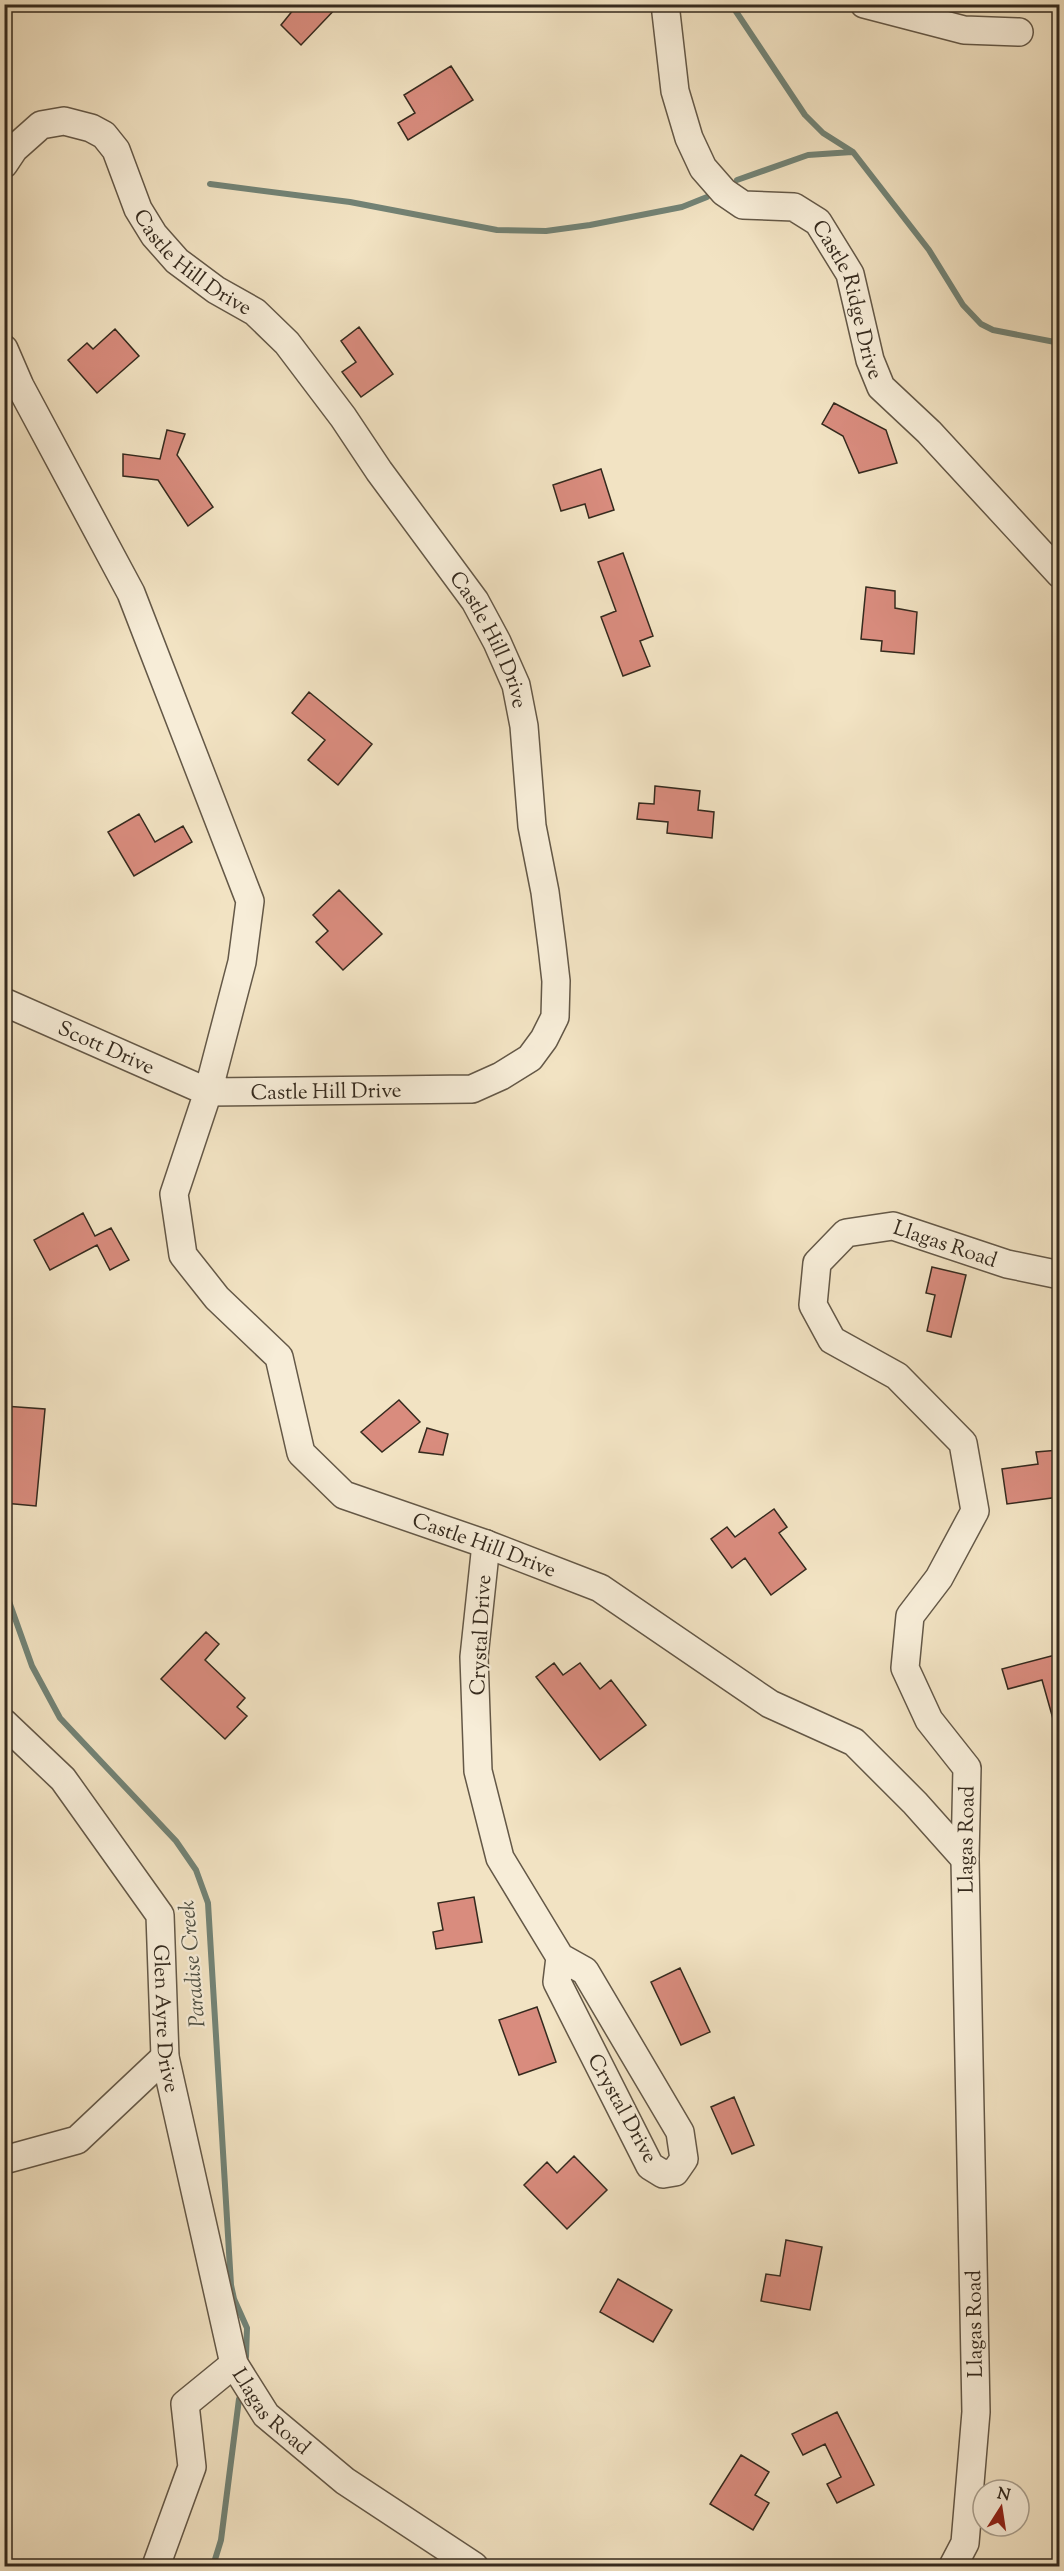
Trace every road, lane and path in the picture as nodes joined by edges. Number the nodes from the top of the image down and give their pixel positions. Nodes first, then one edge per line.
1 (665, 4) edge
2 (864, 4) edge
3 (1019, 32) dead end
4 (4, 164) edge
5 (4, 349) edge
6 (1059, 574) edge
7 (4, 1002) edge
8 (208, 1092) junction
9 (1059, 1275) edge
10 (486, 1544) junction
11 (4, 1723) edge
12 (965, 1859) junction
13 (560, 1958) junction
14 (165, 2057) junction
15 (4, 2160) edge
16 (234, 2364) junction
17 (156, 2566) edge
18 (474, 2566) edge
19 (953, 2566) edge

1 - 6 street, Castle Ridge Drive
2 - 3 street
4 - 8 street, Castle Hill Drive
5 - 8 street, Castle Hill Drive
7 - 8 street, Scott Drive
8 - 10 street, Castle Hill Drive
9 - 12 street, Llagas Road
10 - 12 street, Castle Hill Drive
10 - 13 street, Crystal Drive
11 - 14 street, Glen Ayre Drive
12 - 19 street, Llagas Road
13 - 13 street, Crystal Drive
14 - 15 street
14 - 16 street, Glen Ayre Drive
16 - 17 street, Llagas Road
16 - 18 street, Llagas Road

